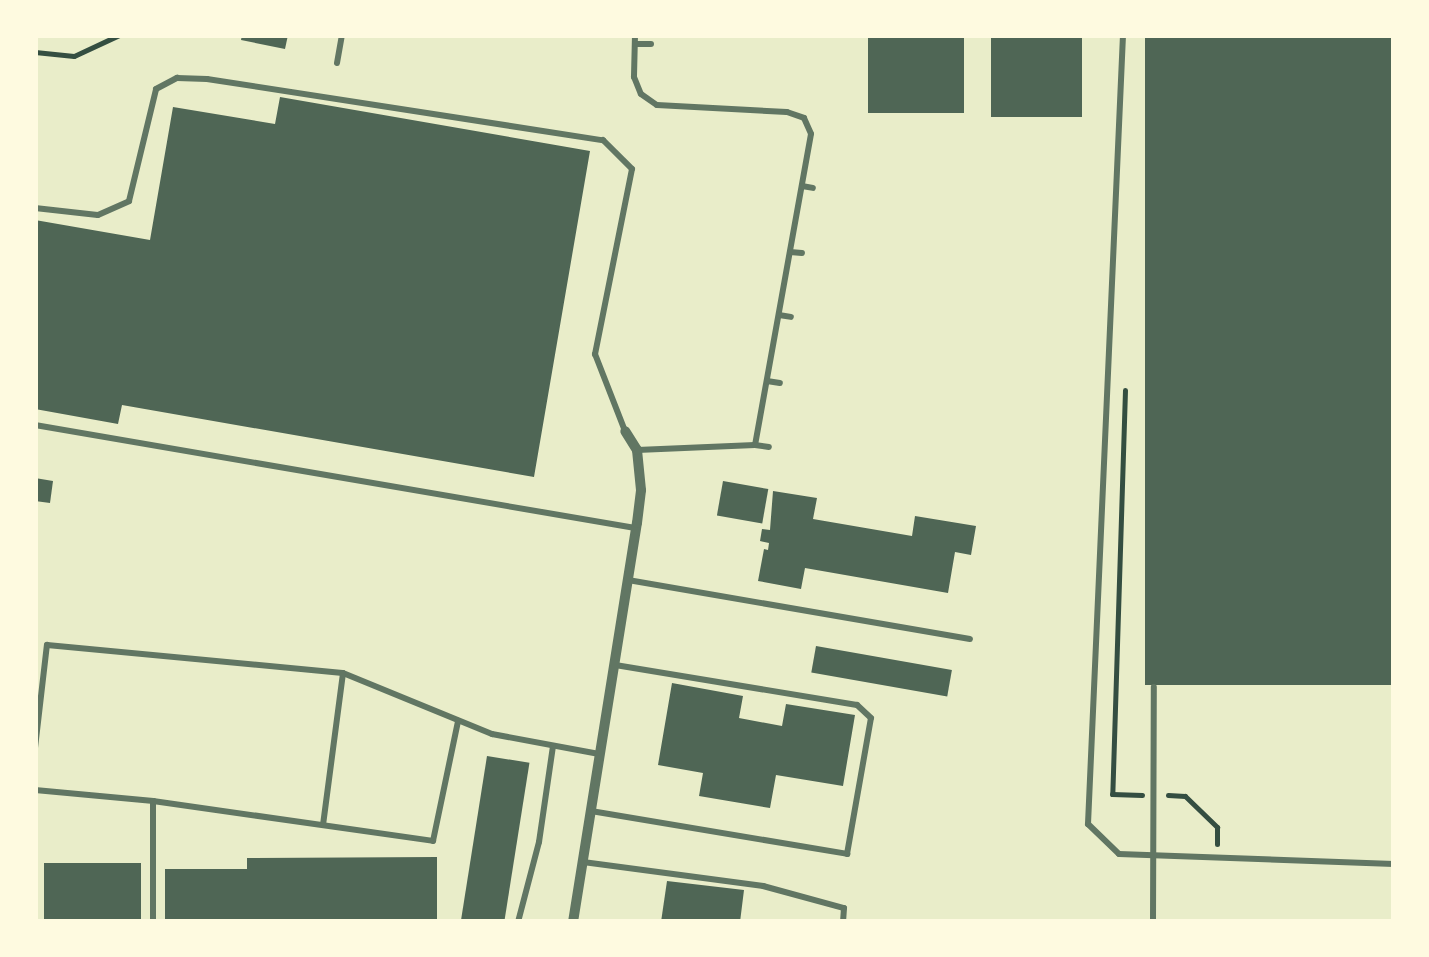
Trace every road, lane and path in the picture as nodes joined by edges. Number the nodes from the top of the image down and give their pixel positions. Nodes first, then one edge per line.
1 (119, 35) edge
2 (342, 35) edge
3 (1123, 35) edge
4 (635, 39) edge
5 (650, 44) dead end
6 (35, 52) edge
7 (337, 63) dead end
8 (802, 186) junction
9 (813, 188) dead end
10 (35, 208) edge
11 (790, 252) junction
12 (802, 254) dead end
13 (779, 316) junction
14 (791, 317) dead end
15 (1126, 377) dead end
16 (767, 381) junction
17 (780, 383) dead end
18 (35, 425) edge
19 (624, 431) joint
20 (755, 445) junction
21 (769, 447) dead end
22 (637, 450) junction
23 (637, 528) junction
24 (628, 580) junction
25 (970, 640) dead end
26 (614, 664) junction
27 (343, 672) junction
28 (1154, 687) dead end
29 (458, 721) junction
30 (36, 731) edge
31 (553, 746) junction
32 (35, 748) edge
33 (600, 754) junction
34 (35, 790) edge
35 (1154, 795) junction
36 (154, 801) junction
37 (590, 811) junction
38 (322, 825) junction
39 (1153, 854) junction
40 (1216, 857) junction
41 (582, 862) junction
42 (1394, 864) edge
43 (153, 922) edge
44 (518, 922) edge
45 (573, 922) edge
46 (843, 922) edge
47 (1153, 922) edge

1 - 6 path
2 - 7 lane
3 - 39 lane
4 - 5 lane
4 - 8 lane
8 - 9 lane
8 - 11 lane
10 - 19 lane
11 - 12 lane
11 - 13 lane
13 - 14 lane
13 - 16 lane
15 - 35 path
16 - 17 lane
16 - 20 lane
18 - 23 lane
19 - 22 street
20 - 21 lane
20 - 22 lane
22 - 23 street
23 - 24 street
24 - 25 lane
24 - 26 street
26 - 33 street
26 - 37 lane
27 - 29 lane
27 - 30 lane
27 - 38 lane
28 - 35 lane
29 - 31 lane
29 - 38 lane
30 - 32 lane
31 - 33 lane
31 - 44 lane
33 - 37 street
34 - 36 lane
35 - 39 lane
35 - 40 path
36 - 38 lane
36 - 43 lane
37 - 41 street
39 - 40 lane
39 - 47 lane
40 - 42 lane
41 - 45 street
41 - 46 lane

